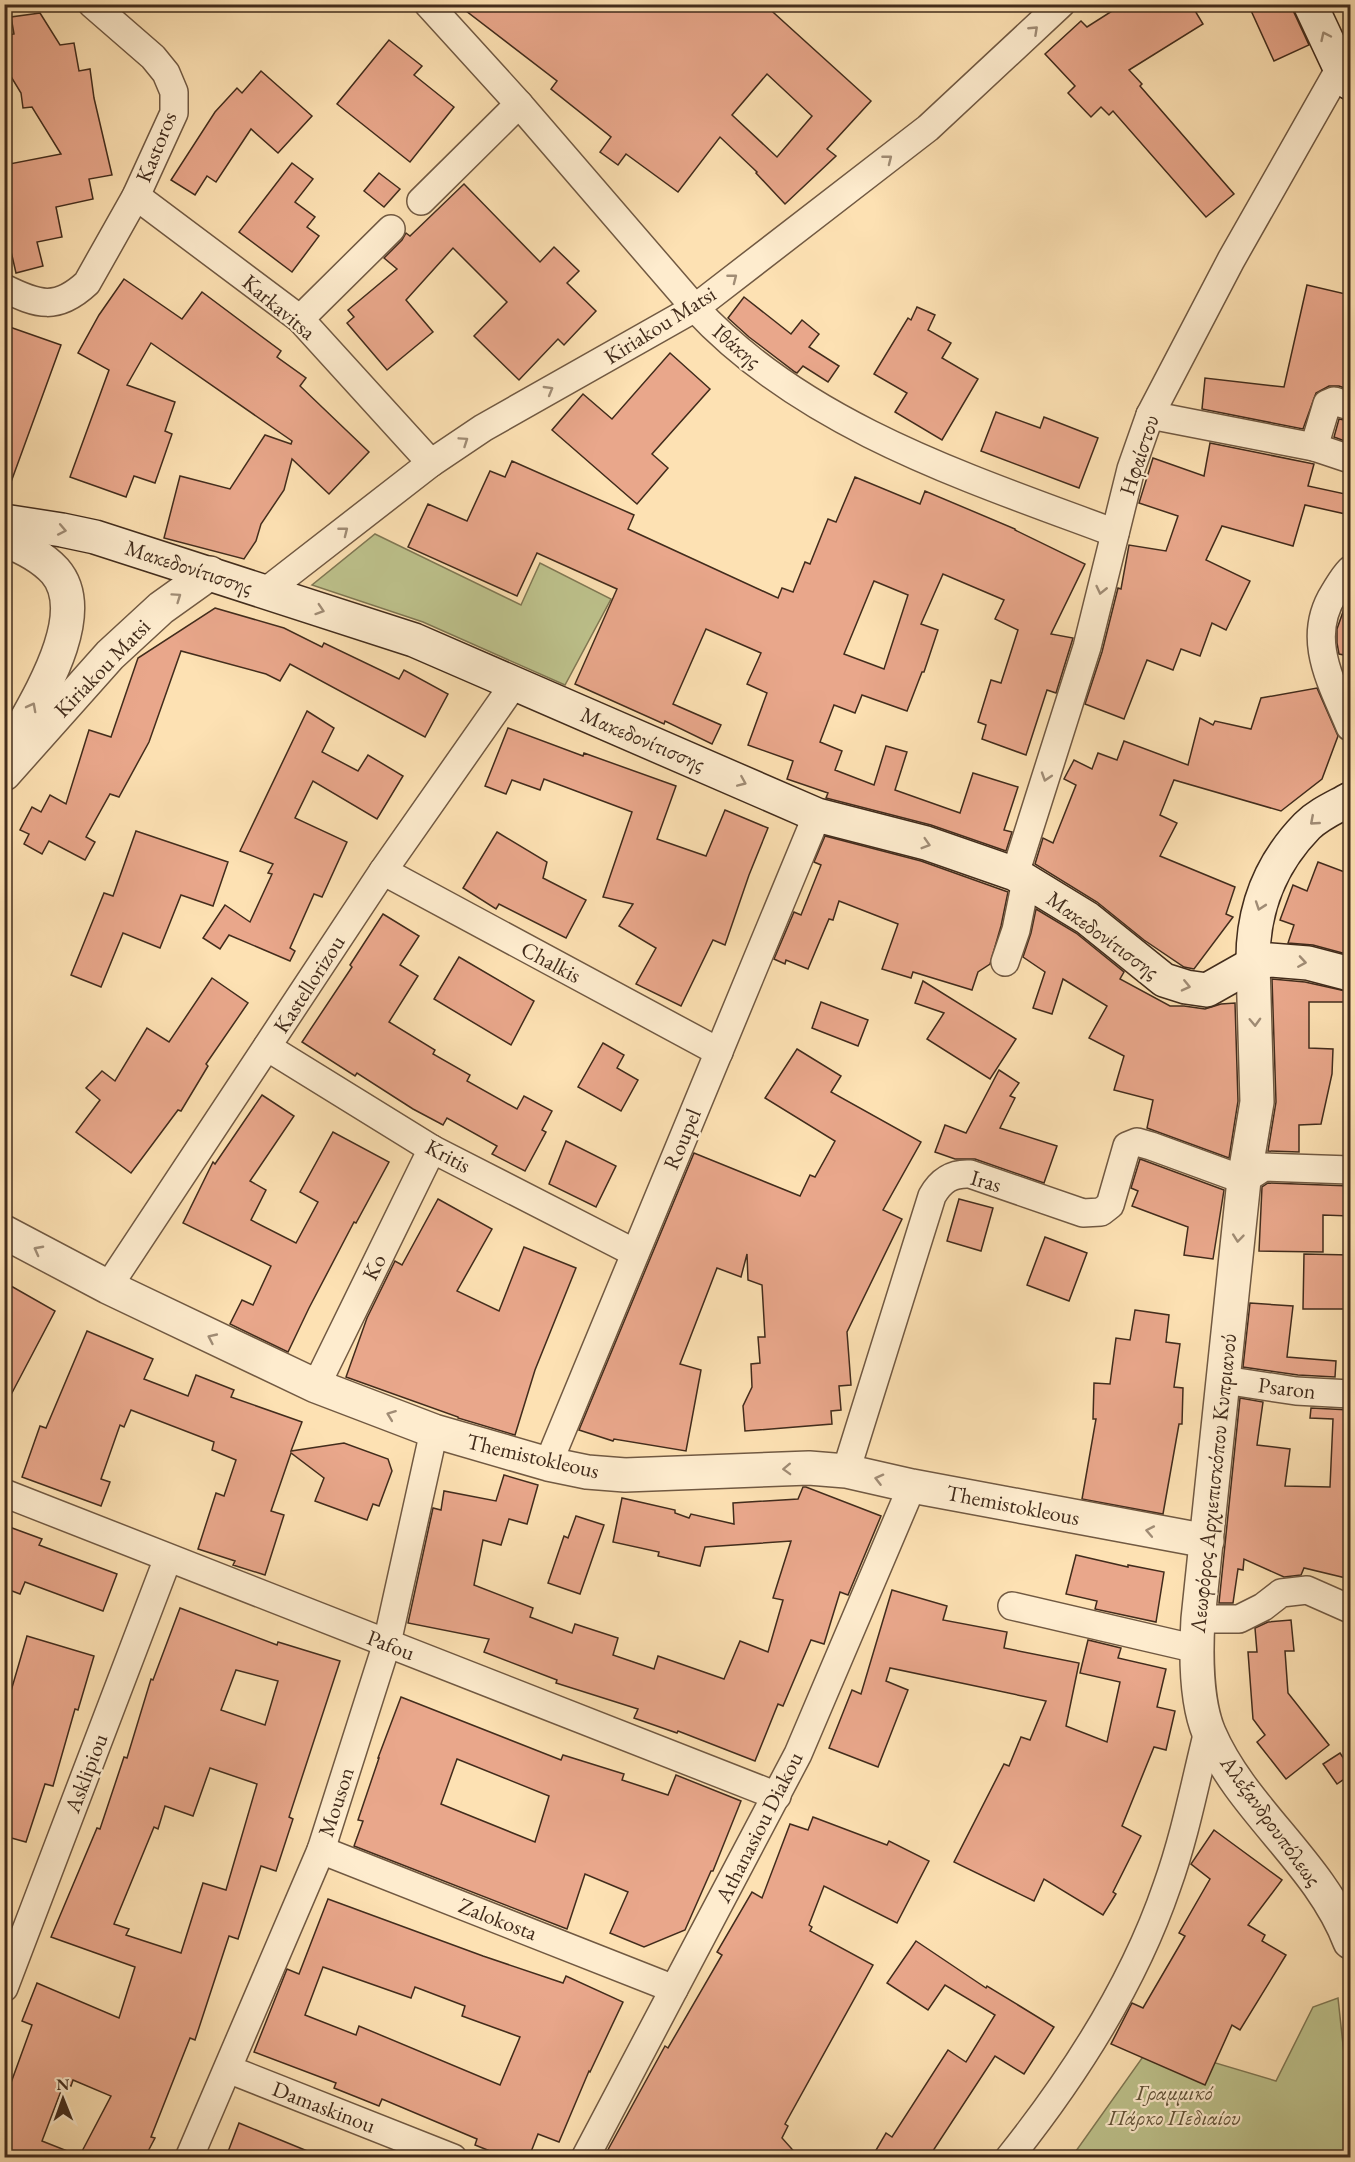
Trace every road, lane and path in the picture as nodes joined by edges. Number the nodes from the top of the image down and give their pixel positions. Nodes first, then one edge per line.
1 (92, 4) edge
2 (428, 4) edge
3 (1061, 4) edge
4 (1310, 4) edge
5 (1345, 76) edge
6 (519, 105) junction
7 (136, 196) junction
8 (421, 201) dead end
9 (391, 230) dead end
10 (4, 288) edge
11 (695, 308) junction
12 (300, 319) junction
13 (1350, 406) edge
14 (1150, 415) junction
15 (1314, 447) junction
16 (1350, 459) edge
17 (431, 463) junction
18 (4, 521) edge
19 (1115, 533) junction
20 (4, 540) edge
21 (1350, 570) edge
22 (210, 573) junction
23 (265, 592) junction
24 (514, 684) junction
25 (1350, 727) edge
26 (4, 759) edge
27 (4, 774) edge
28 (1350, 799) edge
29 (817, 815) junction
30 (383, 871) junction
31 (1021, 877) junction
32 (1005, 962) dead end
33 (1253, 964) junction
34 (1350, 974) edge
35 (267, 1047) junction
36 (719, 1052) junction
37 (432, 1149) junction
38 (1350, 1170) edge
39 (1244, 1180) junction
40 (4, 1232) edge
41 (635, 1253) junction
42 (108, 1287) junction
43 (1224, 1380) junction
44 (316, 1386) junction
45 (1350, 1394) edge
46 (434, 1431) junction
47 (548, 1464) junction
48 (846, 1471) junction
49 (912, 1486) junction
50 (4, 1493) edge
51 (1207, 1541) junction
52 (168, 1558) junction
53 (1012, 1606) dead end
54 (1350, 1609) edge
55 (1197, 1634) junction
56 (387, 1643) junction
57 (1208, 1731) junction
58 (777, 1796) junction
59 (321, 1850) junction
60 (1350, 1942) edge
61 (4, 1988) edge
62 (674, 1989) junction
63 (228, 2069) junction
64 (189, 2157) edge
65 (453, 2157) edge
66 (585, 2157) edge
67 (1009, 2157) edge

1 - 7 street, Kastoros
2 - 6 street, Ιθάκης
11 -> 3 street, Kiriakou Matsi
5 -> 4 street
5 - 14 street, Ηφαίστου
6 - 8 street
6 - 11 street, Ιθάκης
7 - 10 street, Kastoros
7 - 12 street, Karkavitsa
9 - 12 street
17 -> 11 street, Kiriakou Matsi
11 - 19 street, Ιθάκης
12 - 17 street, Karkavitsa
13 - 15 street
14 - 15 street
14 - 19 street, Ηφαίστου
15 - 16 street
23 -> 17 street, Kiriakou Matsi
18 -> 22 street, Μακεδονίτισσης
19 -> 31 street, Ηφαίστου
26 -> 20 street, Kiriakou Matsi
21 - 25 street
22 - 23 street, Μακεδονίτισσης
27 -> 22 street, Kiriakou Matsi
23 -> 24 street, Μακεδονίτισσης
24 -> 29 street, Μακεδονίτισσης
24 - 30 street, Kastellorizou
28 -> 33 street, Λεωφόρος Αρχιεπισκόπου Κυπριανού
29 -> 31 street, Μακεδονίτισσης
29 - 36 street, Roupel
30 - 35 street, Kastellorizou
30 - 36 street, Chalkis
31 - 32 street, Ηφαίστου
31 -> 33 street, Μακεδονίτισσης
33 -> 34 street
33 -> 39 street, Λεωφόρος Αρχιεπισκόπου Κυπριανού
35 - 37 street, Kritis
35 - 42 street, Kastellorizou
36 - 41 street, Roupel
37 - 41 street, Kritis
37 - 44 street, Ko
38 - 39 street
39 -> 43 street, Λεωφόρος Αρχιεπισκόπου Κυπριανού
39 - 48 street, Iras
42 -> 40 street, Themistokleous
41 - 47 street, Roupel
44 -> 42 street, Themistokleous
43 - 45 street, Psaron
43 - 51 street, Λεωφόρος Αρχιεπισκόπου Κυπριανού
46 -> 44 street, Themistokleous
46 - 47 street, Themistokleous
46 - 56 street, Mouson
48 -> 47 street, Themistokleous
49 -> 48 street, Themistokleous
51 -> 49 street, Themistokleous
49 - 58 street, Athanasiou Diakou
50 - 52 street, Pafou
51 - 55 street, Λεωφόρος Αρχιεπισκόπου Κυπριανού
52 - 56 street, Pafou
52 - 61 street, Asklipiou
53 - 55 street
54 - 55 street
55 - 57 street, Λεωφόρος Αρχιεπισκόπου Κυπριανού
56 - 58 street, Pafou
56 - 59 street, Mouson
57 - 60 street, Αλεξανδρουπόλεως
57 - 67 street, Λεωφόρος Αρχιεπισκόπου Κυπριανού
58 - 62 street, Athanasiou Diakou
59 - 62 street, Zalokosta
59 - 63 street, Mouson
62 - 66 street, Athanasiou Diakou
63 - 64 street, Mouson
63 - 65 street, Damaskinou

